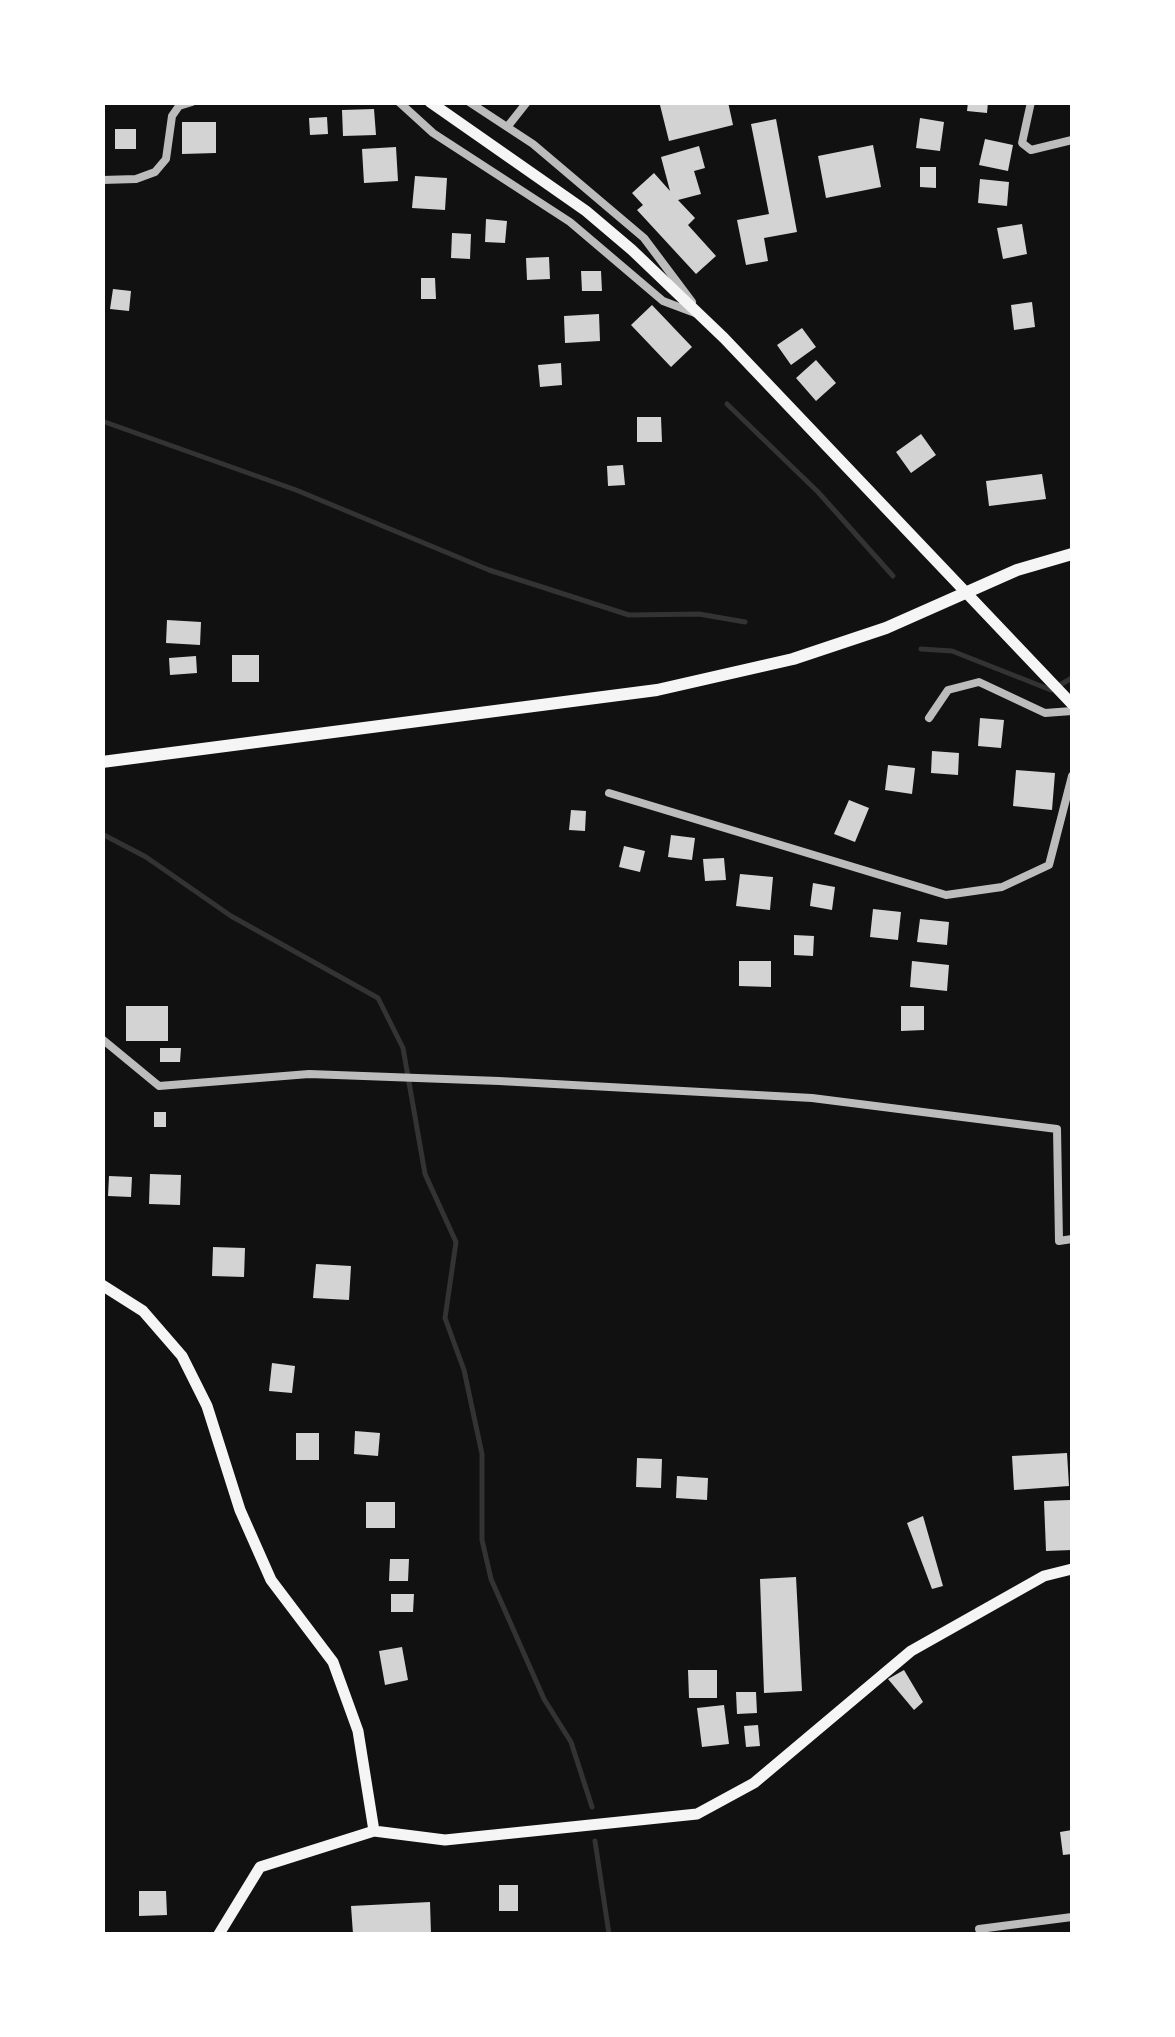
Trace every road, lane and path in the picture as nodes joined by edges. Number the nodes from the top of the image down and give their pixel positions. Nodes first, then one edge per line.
1 (192, 102) edge
2 (399, 102) edge
3 (430, 102) edge
4 (469, 102) edge
5 (527, 102) edge
6 (1031, 102) edge
7 (508, 126) junction
8 (1072, 140) edge
9 (102, 180) edge
10 (699, 315) junction
11 (1072, 554) edge
12 (1072, 707) edge
13 (928, 718) dead end
14 (102, 762) edge
15 (1072, 776) edge
16 (609, 793) dead end
17 (102, 1039) edge
18 (1072, 1239) edge
19 (102, 1285) edge
20 (1072, 1569) edge
21 (374, 1831) junction
22 (1072, 1918) edge
23 (979, 1930) dead end
24 (219, 1934) edge

1 - 9 street
2 - 10 street
3 - 10 main road
4 - 7 street
5 - 7 street
6 - 8 street
7 - 10 street
10 - 12 main road
11 - 14 highway
12 - 13 street
15 - 16 street
17 - 18 street
19 - 21 main road
20 - 21 main road
21 - 24 main road
22 - 23 street

